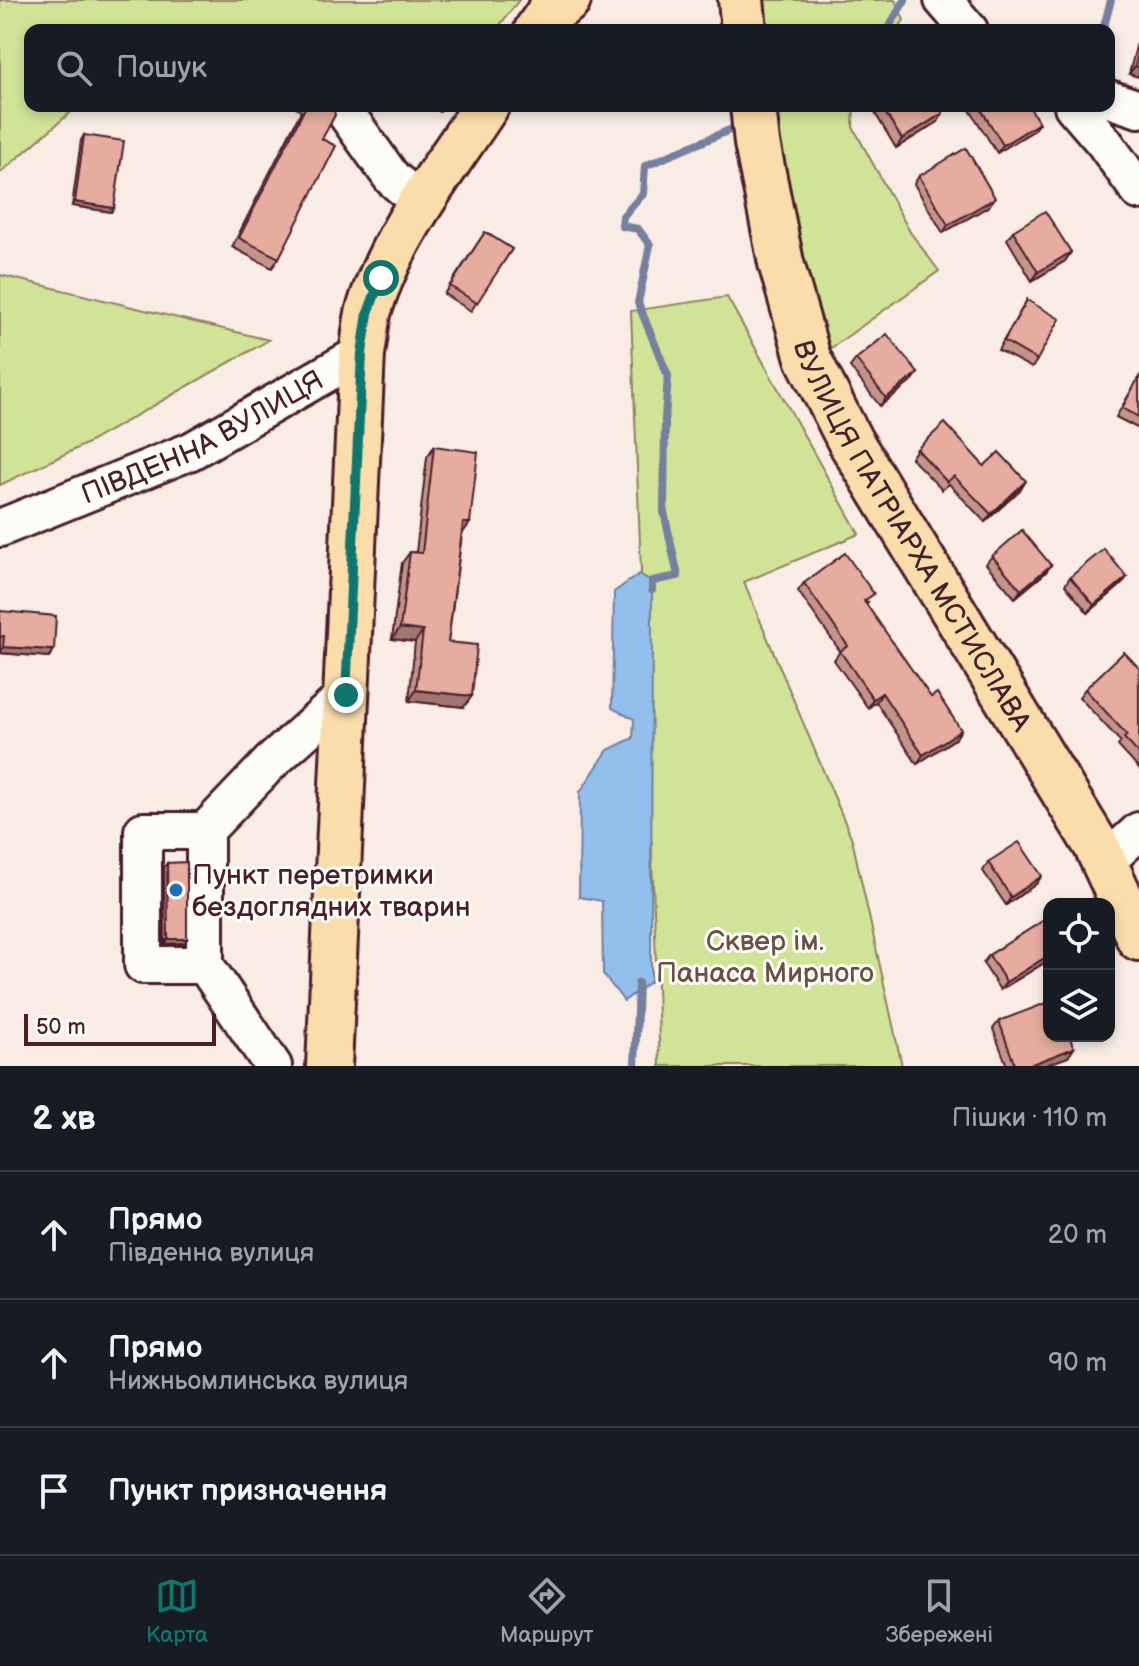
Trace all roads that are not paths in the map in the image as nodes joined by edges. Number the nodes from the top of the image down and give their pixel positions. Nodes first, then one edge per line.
1 (568, 0) edge
2 (741, 0) edge
3 (943, 0) edge
4 (541, 24) edge
5 (743, 24) edge
6 (964, 24) edge
7 (1115, 101) edge
8 (1139, 109) edge
9 (482, 112) edge
10 (754, 112) edge
11 (1078, 112) edge
12 (347, 115) dead end
13 (1139, 191) edge
14 (421, 203) junction
15 (362, 353) junction
16 (0, 528) edge
17 (346, 695) junction
18 (205, 831) junction
19 (1139, 831) edge
20 (1104, 863) junction
21 (1139, 938) edge
22 (205, 965) junction
23 (273, 1066) edge
24 (329, 1066) edge

1 - 4 main road
2 - 5 main road
3 - 6 street
7 - 8 street
9 - 14 main road
10 - 20 main road, ВУЛИЦЯ ПАТРІАРХА МСТИСЛАВА
11 - 13 street
12 - 14 street
14 - 15 main road
15 - 16 street, ПІВДЕННА ВУЛИЦЯ
15 - 17 main road
17 - 18 street
17 - 24 main road
18 - 22 street
18 - 22 street
19 - 20 street
20 - 21 main road, ВУЛИЦЯ ПАТРІАРХА МСТИСЛАВА
22 - 23 street

